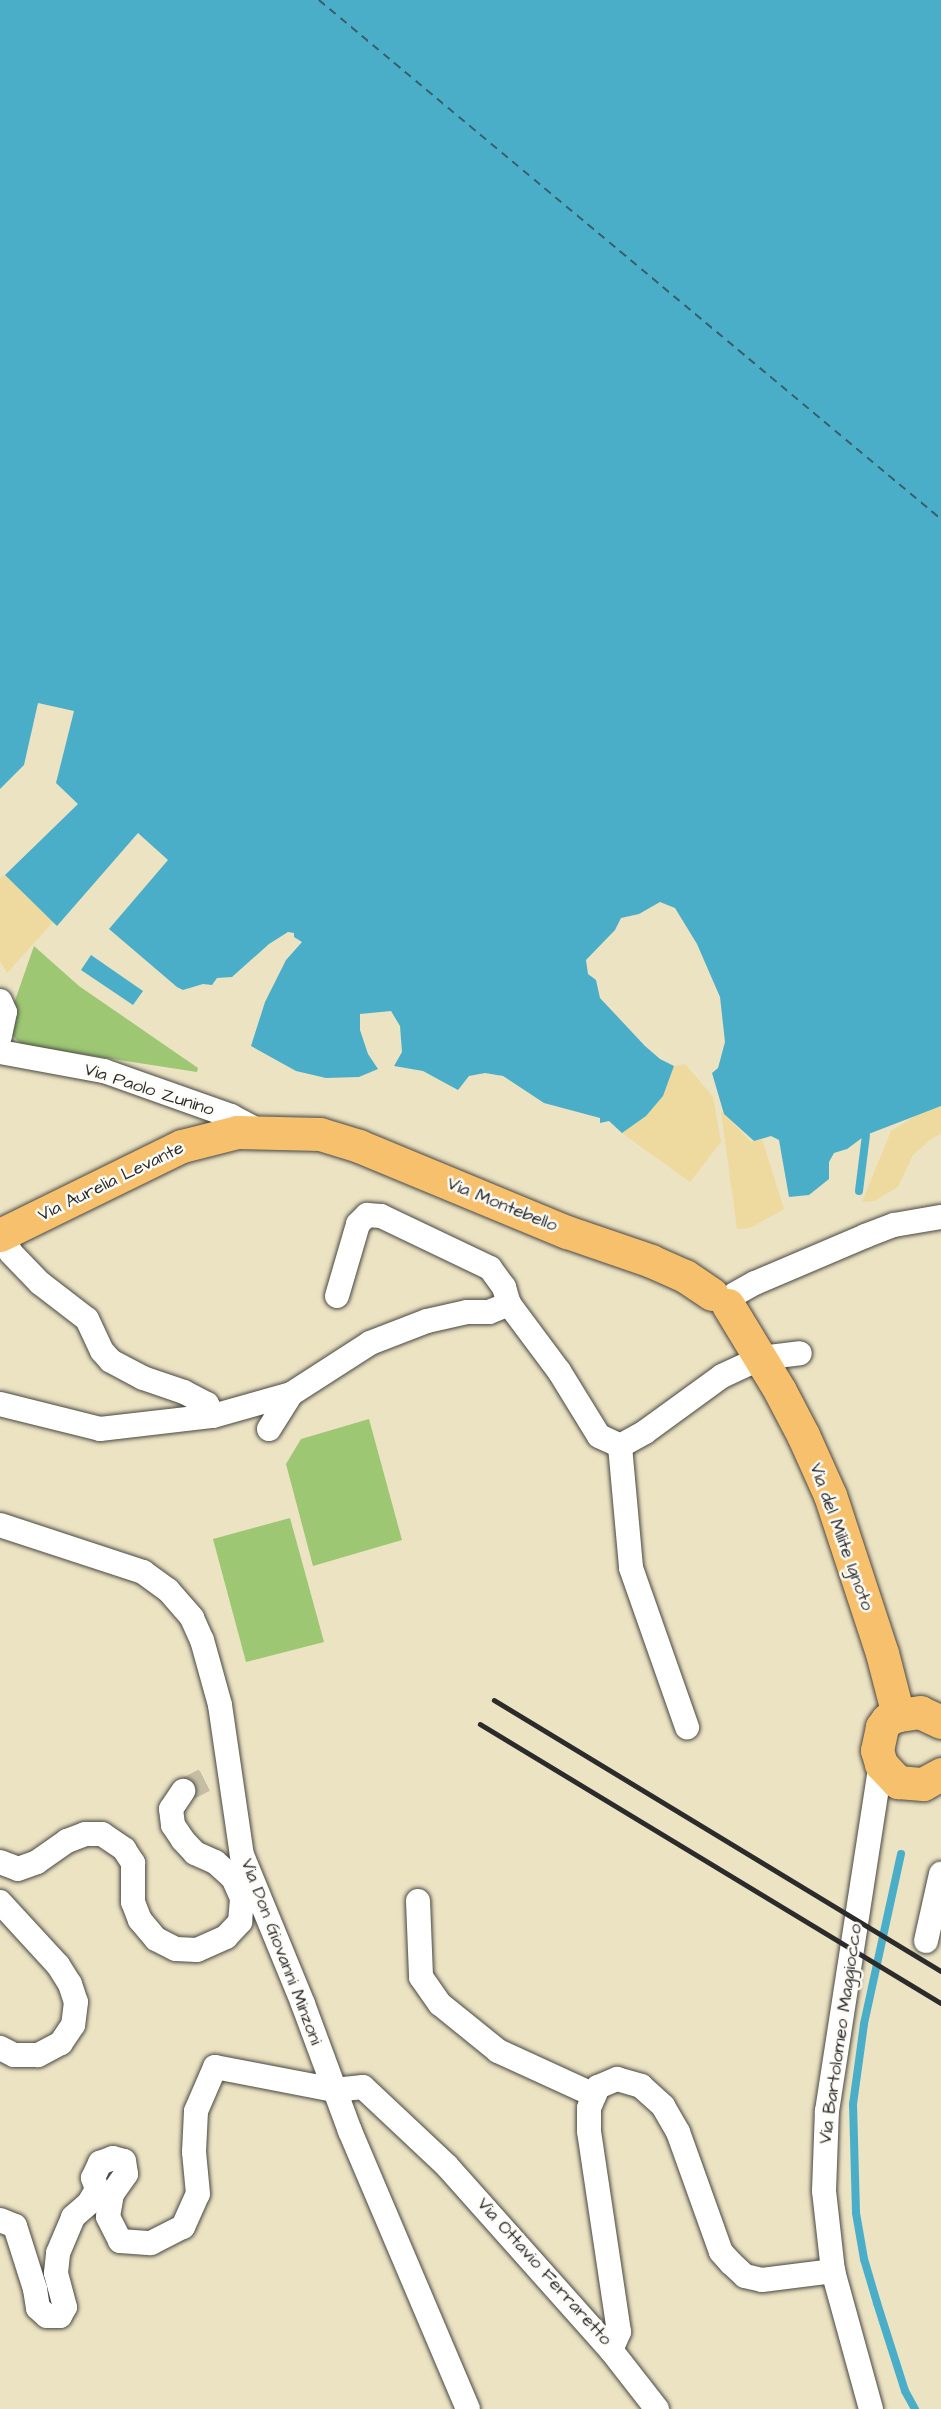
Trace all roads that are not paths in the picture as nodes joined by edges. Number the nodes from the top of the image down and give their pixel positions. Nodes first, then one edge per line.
1 (0, 1001) edge
2 (0, 1036) edge
3 (0, 1052) edge
4 (259, 1131) junction
5 (320, 1134) joint
6 (941, 1217) edge
7 (1, 1235) edge
8 (730, 1291) junction
9 (337, 1296) dead end
10 (509, 1304) junction
11 (800, 1353) dead end
12 (761, 1358) junction
13 (291, 1394) junction
14 (0, 1404) edge
15 (213, 1416) junction
16 (269, 1429) dead end
17 (620, 1446) junction
18 (0, 1525) edge
19 (898, 1715) junction
20 (940, 1720) edge
21 (687, 1727) dead end
22 (880, 1764) junction
23 (939, 1779) edge
24 (183, 1791) tunnel mouth
25 (0, 1862) edge
26 (941, 1874) edge
27 (418, 1901) dead end
28 (0, 1902) edge
29 (926, 1941) dead end
30 (0, 2048) edge
31 (334, 2090) junction
32 (594, 2095) junction
33 (0, 2220) edge
34 (833, 2271) junction
35 (611, 2350) junction
36 (468, 2409) edge
37 (657, 2409) edge
38 (871, 2409) edge

1 - 2 street
3 - 4 street, Via Paolo Zunino
4 - 5 main road, Via Aurelia Levante
4 - 7 main road, Via Aurelia Levante
5 - 8 main road, Via Montebello
6 - 8 street
7 - 15 street
8 - 12 main road, Via del Milite Ignoto
9 - 10 street
10 - 13 street
10 - 17 street
11 - 12 street
12 - 17 street
12 - 19 main road, Via del Milite Ignoto
13 - 15 street
13 - 16 street
14 - 15 street
17 - 21 street
18 - 31 street, Via Don Giovanni Minzoni
19 - 20 main road
19 - 22 main road
22 - 23 main road
22 - 34 street, Via Bartolomeo Maggiocco
24 - 25 street
26 - 29 street
27 - 32 street
28 - 30 street
31 - 33 street, Via Ottavio Ferraretto
31 - 35 street, Via Ottavio Ferraretto
31 - 36 street, Via Don Giovanni Minzoni
32 - 34 street
32 - 35 street, Via Ottavio Ferraretto
34 - 38 street, Via Bartolomeo Maggiocco
35 - 37 street

